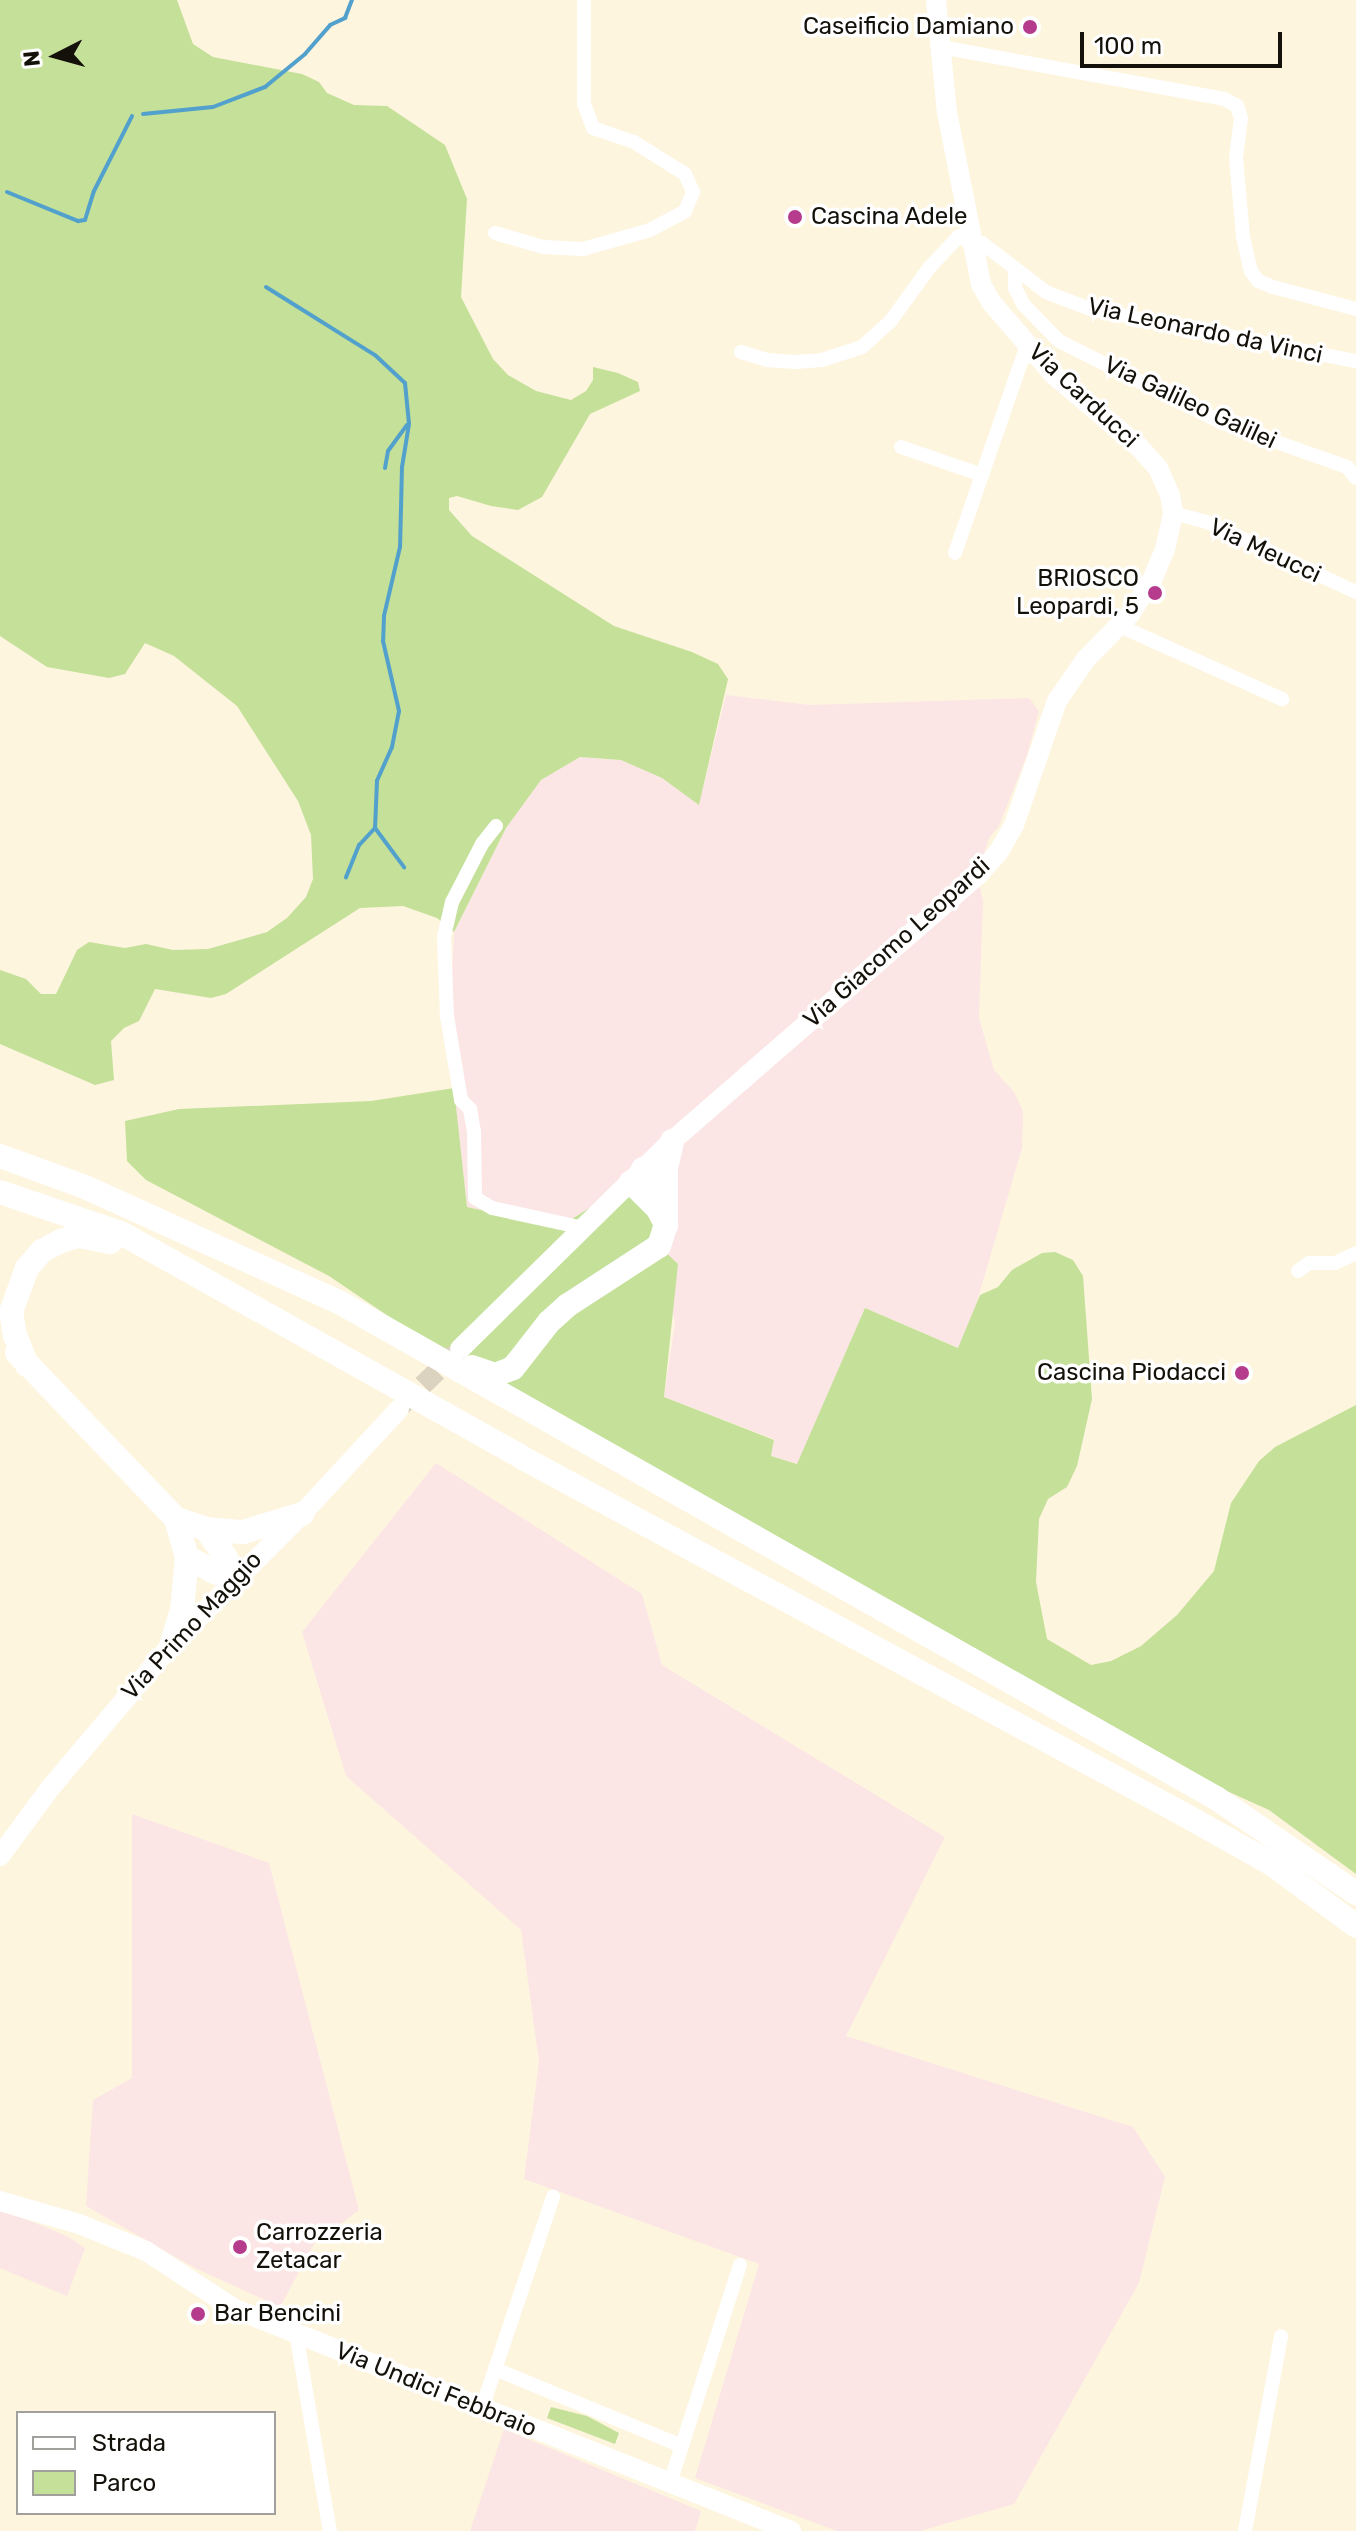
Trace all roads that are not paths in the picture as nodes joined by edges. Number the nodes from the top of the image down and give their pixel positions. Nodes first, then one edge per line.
1 (584, 0) edge
2 (936, 0) edge
3 (941, 47) junction
4 (495, 233) dead end
5 (970, 243) junction
6 (975, 267) junction
7 (1015, 270) junction
8 (1356, 309) edge
9 (1027, 345) junction
10 (741, 352) dead end
11 (1356, 361) edge
12 (901, 447) dead end
13 (1353, 470) edge
14 (982, 475) junction
15 (1173, 513) junction
16 (955, 553) dead end
17 (1356, 592) edge
18 (1120, 626) junction
19 (1282, 699) dead end
20 (496, 826) dead end
21 (677, 1135) junction
22 (0, 1156) edge
23 (637, 1176) junction
24 (666, 1187) junction
25 (0, 1192) edge
26 (666, 1225) junction
27 (584, 1228) junction
28 (1356, 1253) edge
29 (1298, 1271) dead end
30 (312, 1289) junction
31 (0, 1332) edge
32 (312, 1340) junction
33 (460, 1349) tunnel mouth
34 (523, 1357) junction
35 (27, 1365) junction
36 (399, 1409) tunnel mouth
37 (681, 1494) junction
38 (302, 1514) junction
39 (176, 1519) junction
40 (206, 1529) junction
41 (187, 1557) junction
42 (234, 1579) junction
43 (171, 1645) junction
44 (6, 1838) edge
45 (0, 1856) edge
46 (1356, 1893) edge
47 (1356, 1926) edge
48 (553, 2197) dead end
49 (0, 2201) edge
50 (740, 2265) dead end
51 (296, 2333) junction
52 (1281, 2336) dead end
53 (495, 2369) junction
54 (482, 2408) junction
55 (682, 2446) junction
56 (670, 2483) junction
57 (767, 2527) edge
58 (330, 2531) edge
59 (791, 2531) edge
60 (1245, 2531) edge

1 - 4 street
2 - 3 street, Via Carducci
3 - 5 street, Via Carducci
3 - 8 street
5 - 6 street, Via Carducci
5 - 7 street, Via Leonardo da Vinci
5 - 10 street
6 - 7 street, Via Leonardo da Vinci
6 - 9 street, Via Carducci
7 - 11 street, Via Leonardo da Vinci
7 - 13 street, Via Galileo Galilei
9 - 14 street
9 - 15 street, Via Carducci
12 - 14 street
14 - 16 street
15 - 17 street, Via Meucci
15 - 18 street, Via Giacomo Leopardi
18 - 19 street
18 - 21 street, Via Giacomo Leopardi
20 - 27 street
21 - 23 street, Via Giacomo Leopardi
21 - 24 highway
22 - 30 highway
23 - 24 highway
23 - 26 highway
23 - 27 street, Via Giacomo Leopardi
24 - 26 highway
25 - 32 highway
26 - 34 highway
27 - 33 street, Via Giacomo Leopardi
28 - 29 street
30 - 34 highway
30 - 37 highway
31 - 35 highway
32 - 35 highway
32 - 47 highway
34 - 37 highway
35 - 39 highway
36 - 38 street, Via Primo Maggio
37 - 46 highway
38 - 40 highway
38 - 42 street, Via Primo Maggio
39 - 40 highway
39 - 41 highway
40 - 42 highway
41 - 42 highway
41 - 43 highway
42 - 43 street, Via Primo Maggio
43 - 44 street, Via Primo Maggio
44 - 45 street, Via Primo Maggio
48 - 53 street
49 - 51 street, Via Undici Febbraio
50 - 55 street
51 - 54 street, Via Undici Febbraio
51 - 58 street
52 - 60 street
53 - 54 street
53 - 55 street
54 - 56 street, Via Undici Febbraio
55 - 56 street
56 - 57 street, Via Undici Febbraio
57 - 59 street, Via Undici Febbraio

